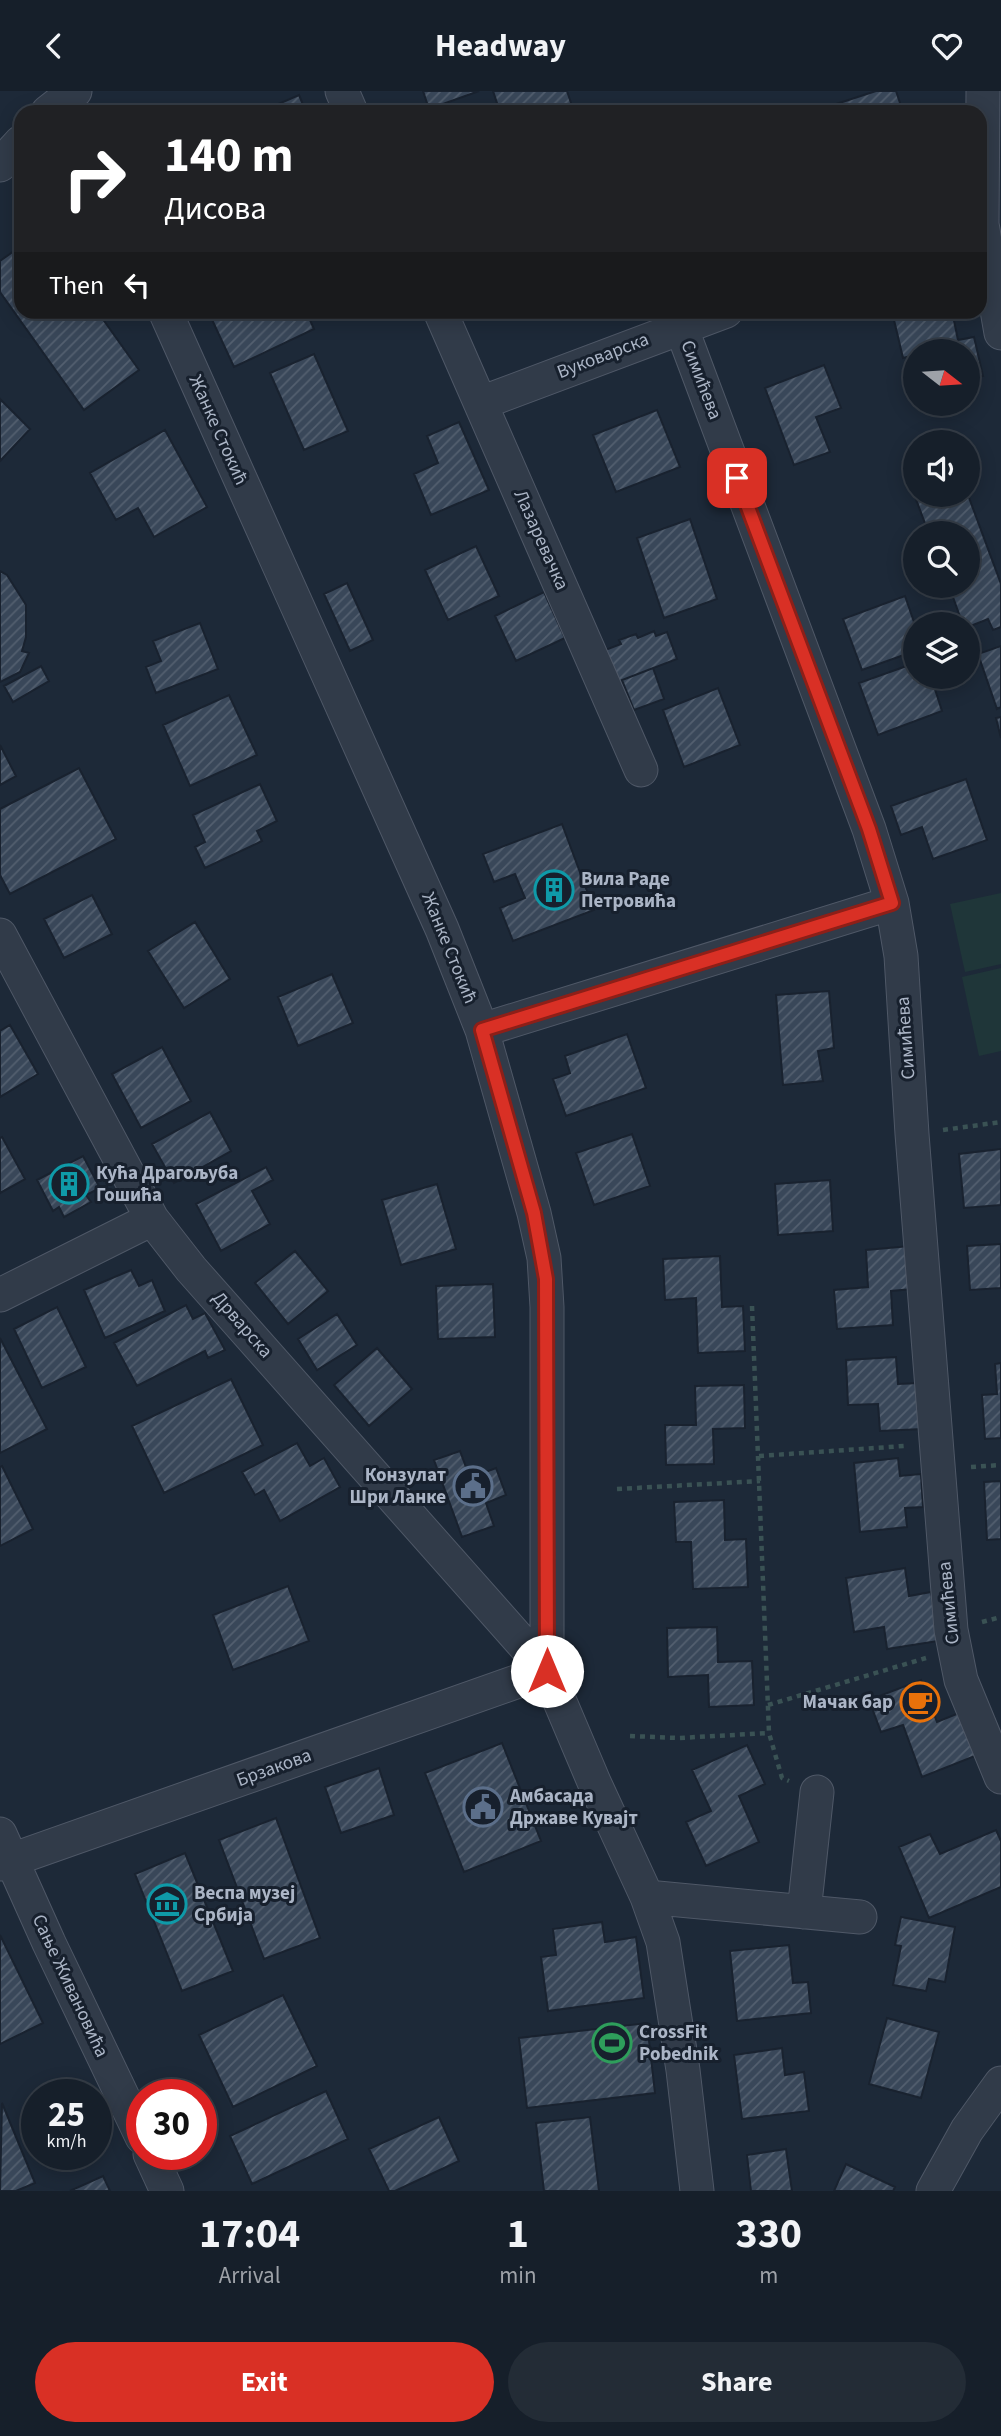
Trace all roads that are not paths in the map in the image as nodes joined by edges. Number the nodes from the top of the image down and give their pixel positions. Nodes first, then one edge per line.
1 (14, 150) edge
2 (0, 165) edge
3 (987, 257) edge
4 (169, 319) edge
5 (444, 319) edge
6 (704, 319) edge
7 (681, 327) junction
8 (1001, 333) edge
9 (481, 403) junction
10 (641, 770) dead end
11 (892, 903) junction
12 (0, 935) edge
13 (482, 1030) junction
14 (152, 1219) junction
15 (0, 1294) edge
16 (547, 1671) junction
17 (1001, 1777) edge
18 (817, 1792) road end
19 (4, 1852) edge
20 (647, 1897) junction
21 (804, 1912) junction
22 (860, 1917) dead end
23 (1001, 2083) edge
24 (126, 2104) edge
25 (157, 2170) edge
26 (167, 2191) edge
27 (697, 2191) edge
28 (933, 2191) edge

1 - 2 street
3 - 8 street
4 - 13 street, Жанке Стокић
5 - 9 street, Лазаревачка
6 - 7 street, Вуковарска
7 - 9 street, Вуковарска
7 - 11 street, Симићева
9 - 10 street, Лазаревачка
11 - 13 street
11 - 17 street, Симићева
12 - 14 street, Дрварска
13 - 16 street, Жанке Стокић
14 - 15 street
14 - 16 street, Дрварска
16 - 19 street, Брзакова
16 - 20 street, Жанке Стокић
18 - 21 street
19 - 24 street, Сање Живановића
20 - 21 street
20 - 27 street, Жанке Стокић
21 - 22 street
23 - 28 street
25 - 26 street

